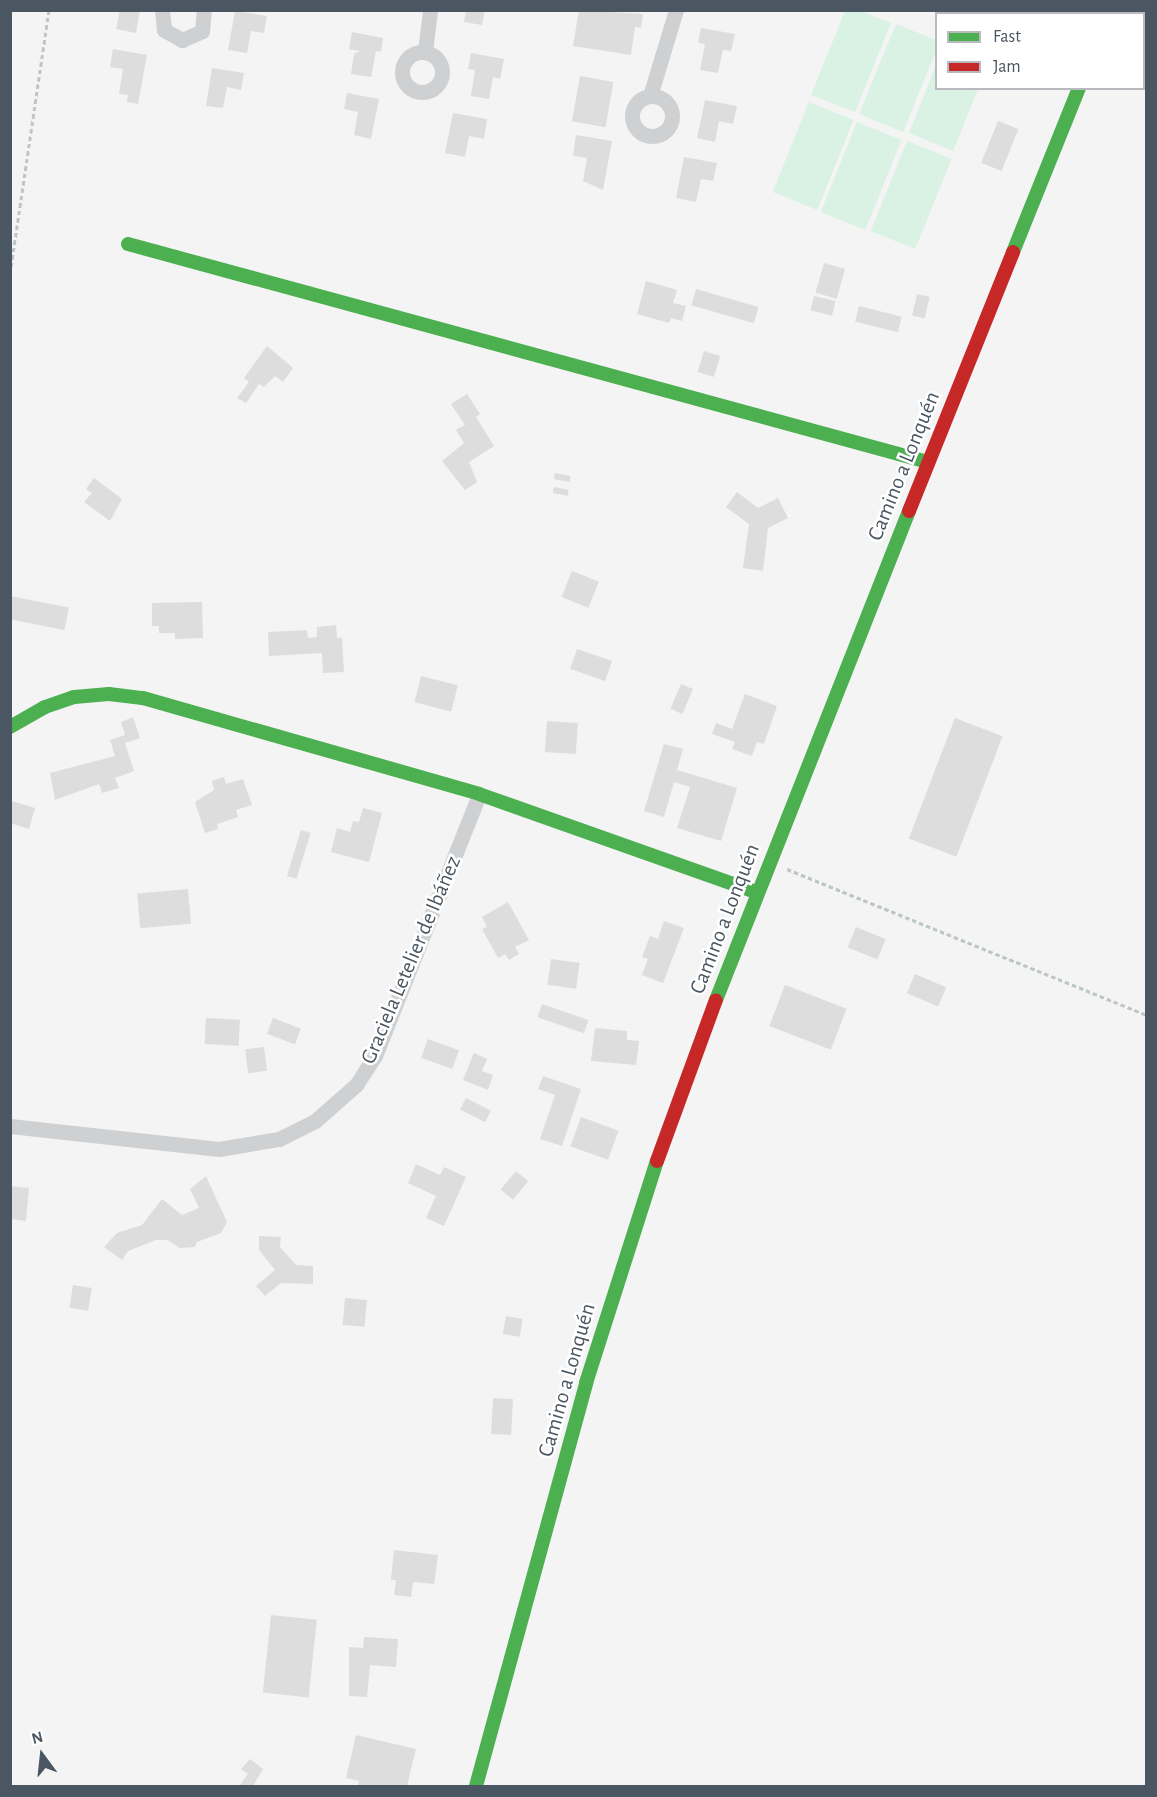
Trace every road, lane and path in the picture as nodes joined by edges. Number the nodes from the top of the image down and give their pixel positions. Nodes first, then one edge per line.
1 (49, 10) edge
2 (162, 10) edge
3 (204, 10) edge
4 (430, 10) edge
5 (676, 10) edge
6 (424, 51) dead end
7 (1078, 90) edge
8 (650, 96) dead end
9 (128, 244) dead end
10 (10, 274) edge
11 (928, 462) junction
12 (10, 727) edge
13 (479, 794) junction
14 (768, 863) junction
15 (756, 892) junction
16 (1146, 1015) edge
17 (10, 1126) edge
18 (476, 1786) edge

1 - 10 path
2 - 3 street
4 - 6 street
5 - 8 street
7 - 11 main road, Camino a Lonquén
9 - 11 main road
11 - 14 main road, Camino a Lonquén
12 - 13 main road
13 - 15 main road
13 - 17 street, Graciela Letelier de Ibáñez
14 - 15 main road, Camino a Lonquén
14 - 16 path
15 - 18 main road, Camino a Lonquén

